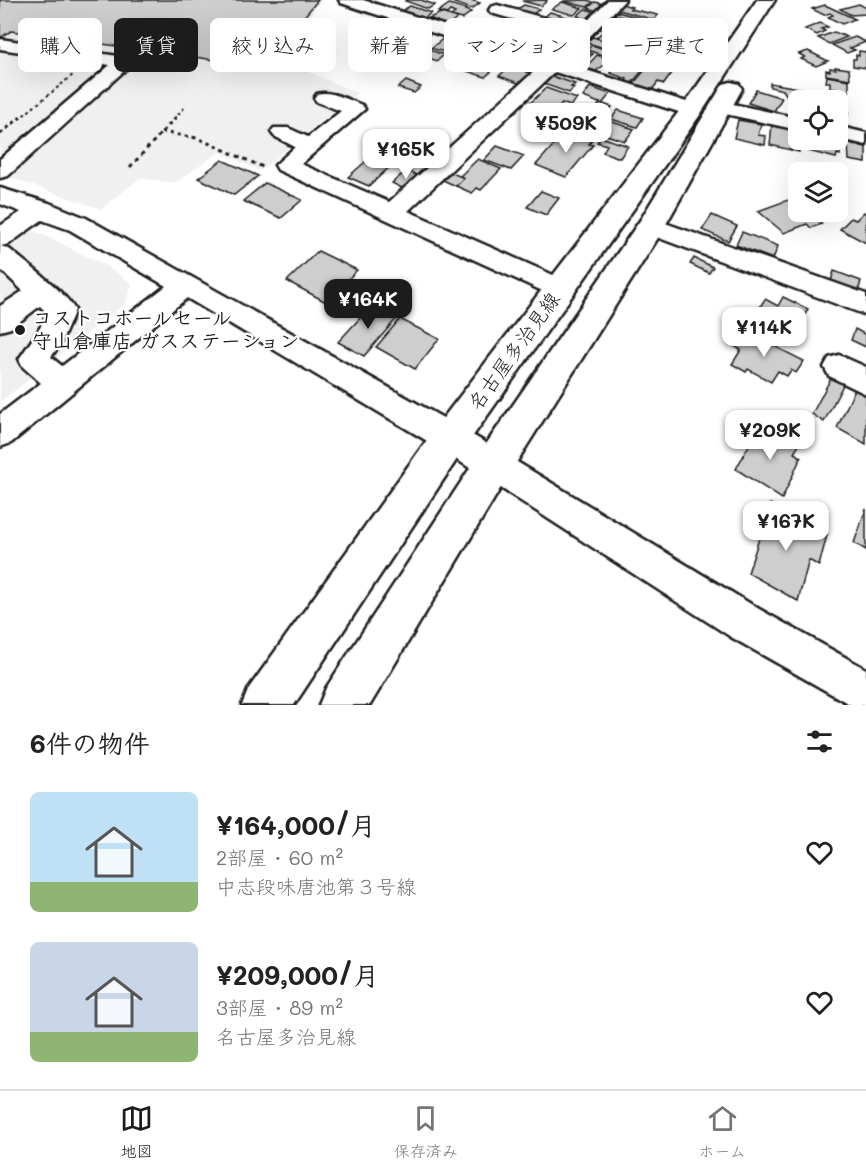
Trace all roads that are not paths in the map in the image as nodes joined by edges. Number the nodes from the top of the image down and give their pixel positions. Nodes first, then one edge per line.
1 (347, 0) edge
2 (618, 0) edge
3 (766, 0) edge
4 (790, 0) edge
5 (386, 5) edge
6 (492, 12) edge
7 (361, 18) dead end
8 (517, 18) edge
9 (590, 28) edge
10 (444, 29) edge
11 (0, 44) edge
12 (544, 72) edge
13 (577, 72) edge
14 (324, 98) dead end
15 (706, 108) junction
16 (788, 122) edge
17 (281, 132) dead end
18 (848, 135) edge
19 (866, 139) edge
20 (310, 146) junction
21 (8, 164) edge
22 (0, 196) edge
23 (41, 209) junction
24 (391, 213) junction
25 (651, 226) junction
26 (0, 238) edge
27 (0, 255) edge
28 (184, 285) junction
29 (560, 289) junction
30 (42, 291) junction
31 (866, 304) edge
32 (1, 320) edge
33 (839, 367) dead end
34 (866, 381) edge
35 (62, 383) junction
36 (0, 433) edge
37 (450, 438) junction
38 (493, 466) junction
39 (866, 691) edge
40 (266, 705) edge
41 (343, 705) edge

1 - 5 street
2 - 9 street
3 - 15 main road, 名古屋多治見線
4 - 15 main road, 名古屋多治見線
5 - 7 street
5 - 10 street
6 - 8 street
11 - 21 street
12 - 24 street
13 - 15 street
14 - 20 street
15 - 16 street
15 - 25 main road, 名古屋多治見線
15 - 29 main road, 名古屋多治見線
17 - 20 street
18 - 19 street
20 - 24 street
22 - 23 street
23 - 26 street
23 - 28 street
24 - 29 street
25 - 31 street
25 - 38 main road, 名古屋多治見線
27 - 30 street
28 - 35 street
28 - 37 street
29 - 37 main road, 名古屋多治見線
30 - 32 street
30 - 35 street
33 - 34 street
35 - 36 street
37 - 38 street
37 - 40 main road, 名古屋多治見線
38 - 39 street
38 - 41 main road, 名古屋多治見線

